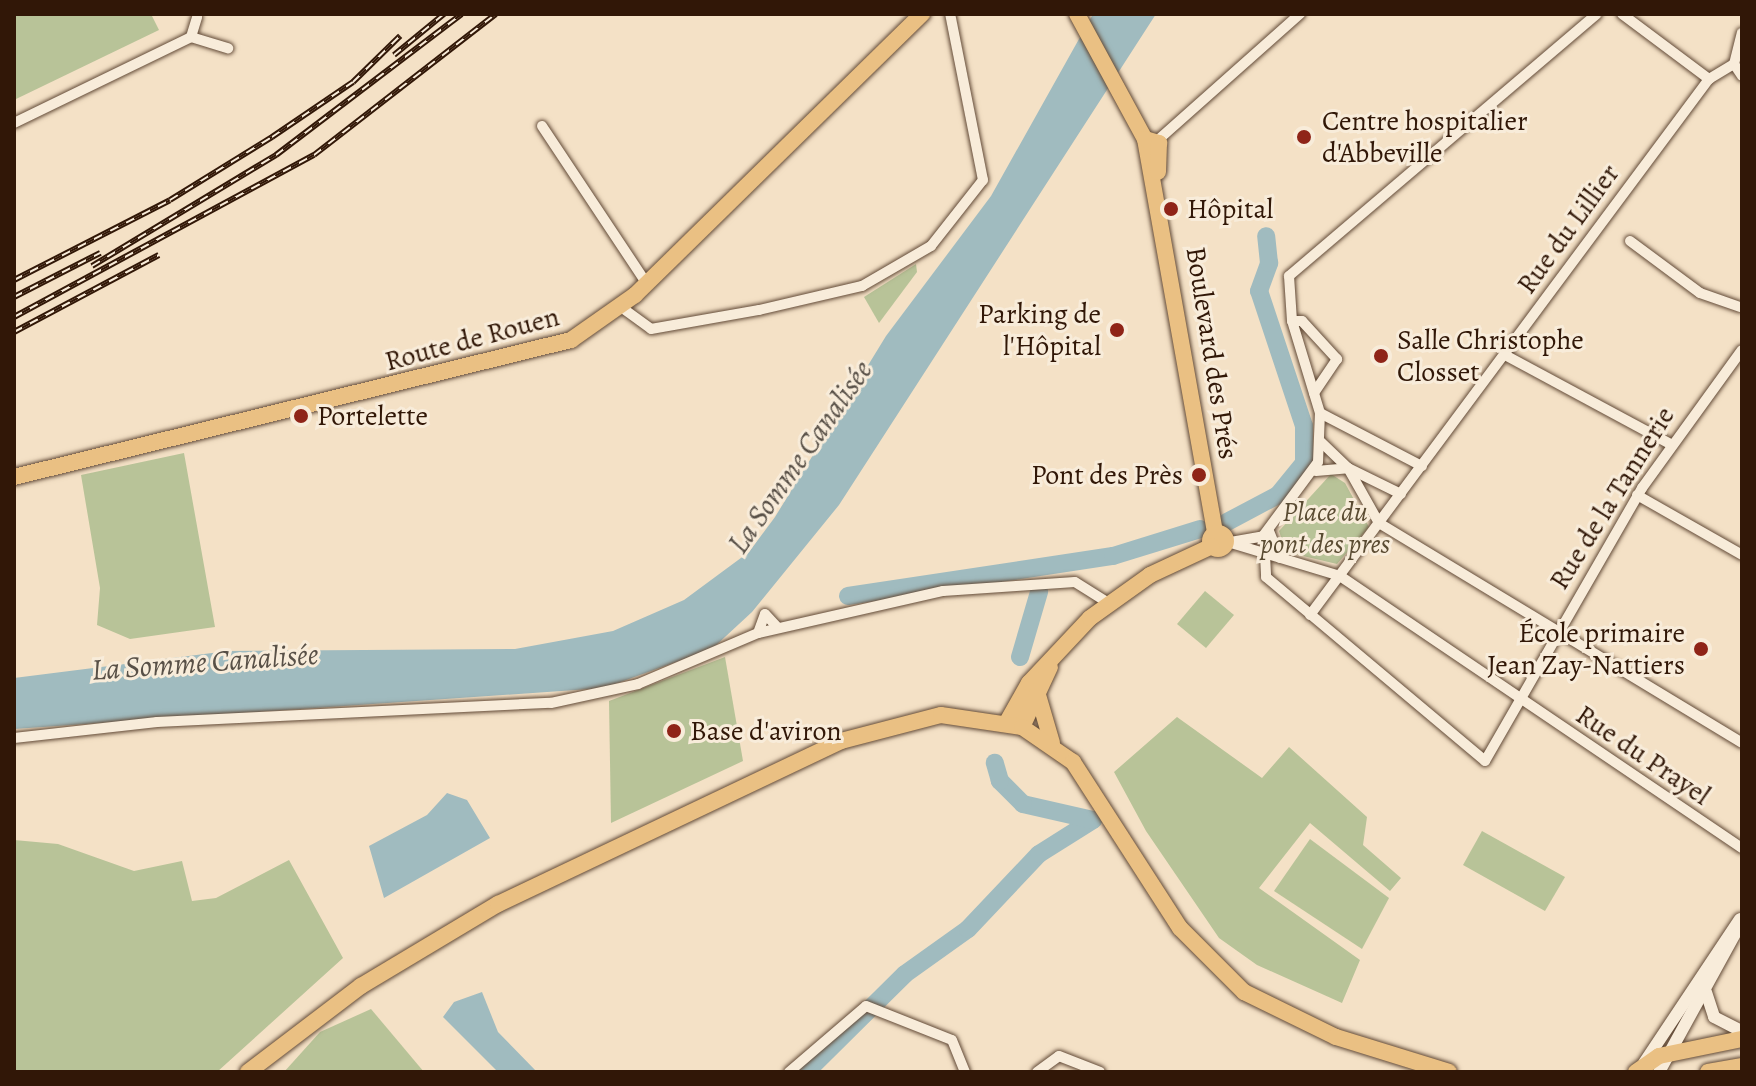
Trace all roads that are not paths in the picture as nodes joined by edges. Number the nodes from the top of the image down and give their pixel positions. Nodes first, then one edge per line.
1 (922, 14) edge
2 (950, 14) edge
3 (1077, 14) edge
4 (1300, 14) edge
5 (1597, 14) edge
6 (1622, 14) edge
7 (197, 17) dead end
8 (1742, 33) edge
9 (191, 37) junction
10 (228, 48) dead end
11 (1734, 64) junction
12 (1742, 76) edge
13 (1709, 79) junction
14 (14, 123) edge
15 (542, 126) dead end
16 (1152, 146) junction
17 (1630, 241) dead end
18 (647, 284) junction
19 (621, 307) junction
20 (1740, 307) edge
21 (1292, 321) junction
22 (1742, 350) edge
23 (1505, 355) junction
24 (1314, 393) junction
25 (1320, 413) junction
26 (1321, 442) junction
27 (1670, 444) junction
28 (1422, 466) junction
29 (1348, 468) junction
30 (1316, 471) junction
31 (14, 477) edge
32 (1401, 494) junction
33 (1637, 495) junction
34 (1379, 523) junction
35 (1269, 531) junction
36 (1221, 541) junction
37 (1265, 555) junction
38 (1742, 555) edge
39 (1280, 558) junction
40 (1340, 576) junction
41 (1108, 603) junction
42 (1310, 615) junction
43 (777, 627) junction
44 (1560, 628) junction
45 (758, 633) junction
46 (1056, 653) junction
47 (1038, 695) junction
48 (1519, 700) junction
49 (1014, 724) junction
50 (14, 738) edge
51 (1742, 743) edge
52 (1054, 746) junction
53 (1742, 848) edge
54 (1741, 919) edge
55 (1706, 992) junction
56 (1742, 1031) edge
57 (1742, 1039) edge
58 (1666, 1055) junction
59 (1742, 1066) edge
60 (1442, 1071) edge
61 (248, 1072) edge
62 (789, 1072) edge
63 (965, 1072) edge
64 (1037, 1072) edge
65 (1100, 1072) edge
66 (1637, 1072) edge
67 (1659, 1072) edge
68 (1708, 1072) edge

1 - 18 main road, Route de Rouen
2 - 19 street
3 - 16 main road, Boulevard des Prés
4 - 16 street
5 - 21 street
6 - 13 street
7 - 9 street
8 - 11 street
9 - 10 street
9 - 14 street
11 - 12 street
11 - 13 street, Rue du Lillier
13 - 23 street, Rue du Lillier
15 - 18 street
16 - 36 main road, Boulevard des Prés
17 - 20 street
18 - 19 main road, Route de Rouen
19 - 31 main road, Route de Rouen
21 - 24 street
21 - 24 street
22 - 27 street, Rue de la Tannerie
23 - 27 street
23 - 28 street, Rue du Lillier
24 - 25 street
25 - 26 street
25 - 28 street
26 - 29 street
26 - 30 street
27 - 33 street, Rue de la Tannerie
28 - 32 street, Rue du Lillier
29 - 30 street
29 - 32 street
29 - 34 street
30 - 35 street
32 - 34 street, Rue du Lillier
33 - 38 street
33 - 44 street, Rue de la Tannerie
34 - 40 street
34 - 44 street
35 - 36 street
35 - 39 street
36 - 37 street
36 - 41 main road
37 - 39 street
37 - 42 street
39 - 40 street
40 - 42 street
40 - 48 street, Rue du Prayel
41 - 43 street
41 - 46 main road
42 - 48 street, Rue de la Tannerie
43 - 45 street
43 - 45 street
44 - 48 street, Rue de la Tannerie
44 - 51 street
45 - 50 street
46 - 47 main road
46 - 49 main road
47 - 49 main road
47 - 52 main road
48 - 53 street, Rue du Prayel
49 - 52 main road
49 - 61 main road
52 - 60 main road
54 - 55 street
54 - 66 street
55 - 56 street
55 - 58 street
57 - 58 main road
58 - 66 main road
58 - 67 street
59 - 68 main road
62 - 63 street
64 - 65 street

